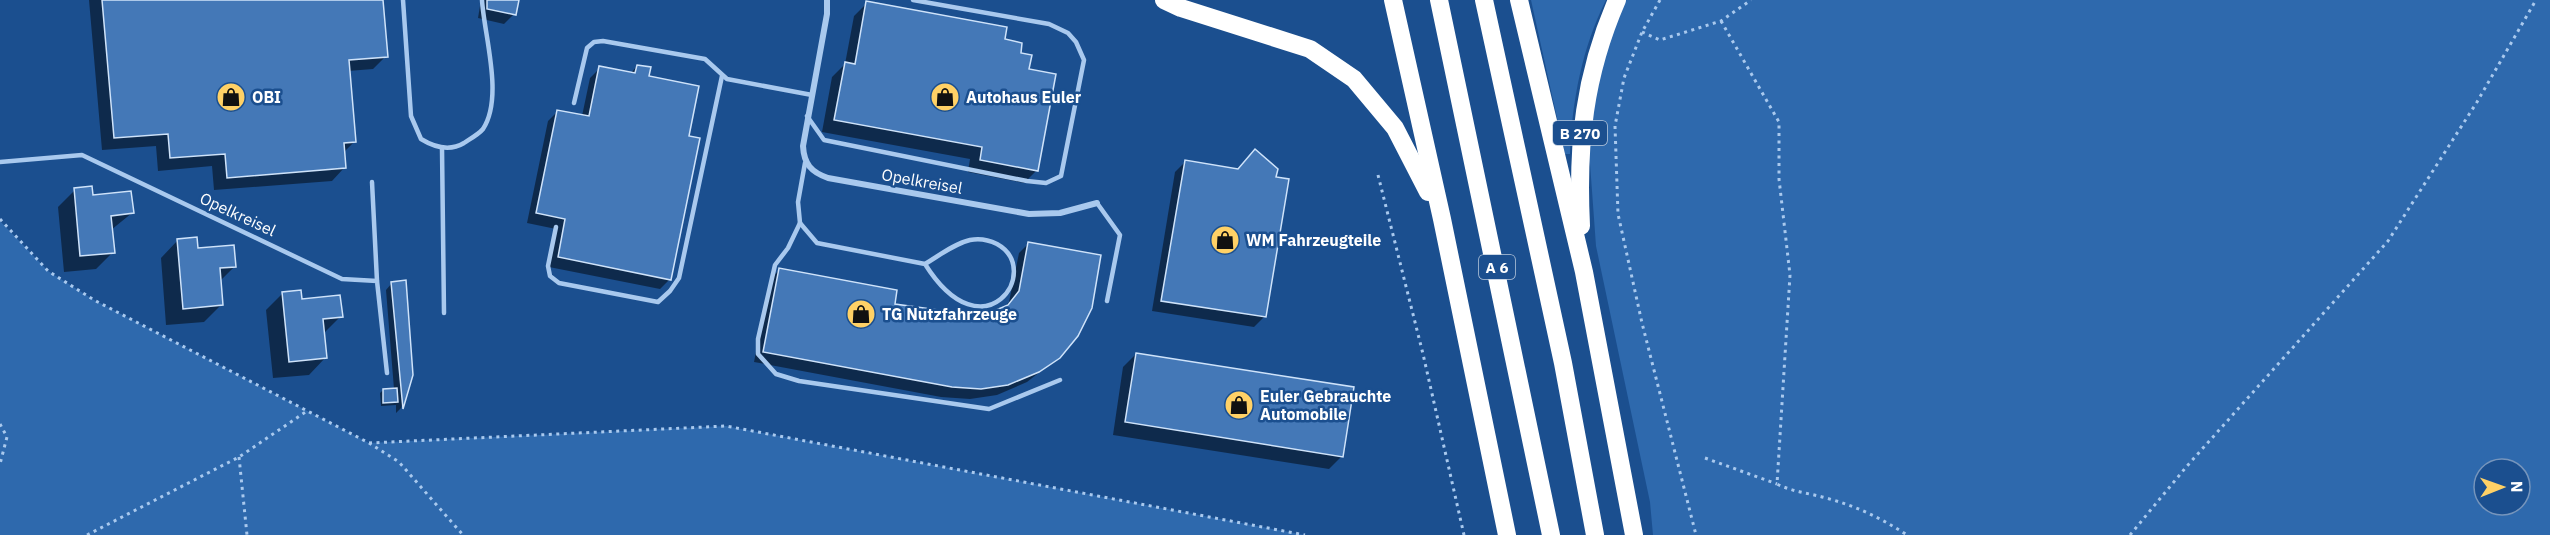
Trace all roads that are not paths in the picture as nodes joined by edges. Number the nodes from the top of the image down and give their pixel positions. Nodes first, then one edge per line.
1 (403, 0) edge
2 (482, 0) edge
3 (827, 0) edge
4 (913, 0) edge
5 (1164, 0) edge
6 (1393, 0) edge
7 (1439, 0) edge
8 (1484, 0) edge
9 (1519, 0) edge
10 (1617, 0) edge
11 (722, 76) junction
12 (812, 95) junction
13 (574, 103) dead end
14 (807, 116) junction
15 (442, 148) junction
16 (0, 162) edge
17 (805, 163) junction
18 (372, 182) dead end
19 (1097, 203) joint
20 (1442, 219) junction
21 (800, 223) junction
22 (556, 227) dead end
23 (925, 264) junction
24 (1584, 272) junction
25 (377, 281) junction
26 (1107, 301) dead end
27 (444, 313) dead end
28 (387, 373) dead end
29 (1060, 380) dead end
30 (1507, 535) edge
31 (1551, 535) edge
32 (1595, 535) edge
33 (1634, 535) edge

1 - 15 lane
2 - 15 lane
3 - 12 street
4 - 14 lane
5 - 20 highway, A 6
6 - 20 highway, A 6
7 - 31 highway, A 6
8 - 32 highway, A 6
9 - 24 highway
10 - 24 highway, B 270
11 - 12 lane
11 - 13 lane
11 - 22 lane
12 - 14 street
14 - 17 street
15 - 27 lane
16 - 25 lane, Opelkreisel
17 - 19 street, Opelkreisel
17 - 21 lane
18 - 25 lane
19 - 26 lane, Opelkreisel
20 - 30 highway, A 6
21 - 23 lane
21 - 29 lane
23 - 23 lane
24 - 33 highway
25 - 28 lane

